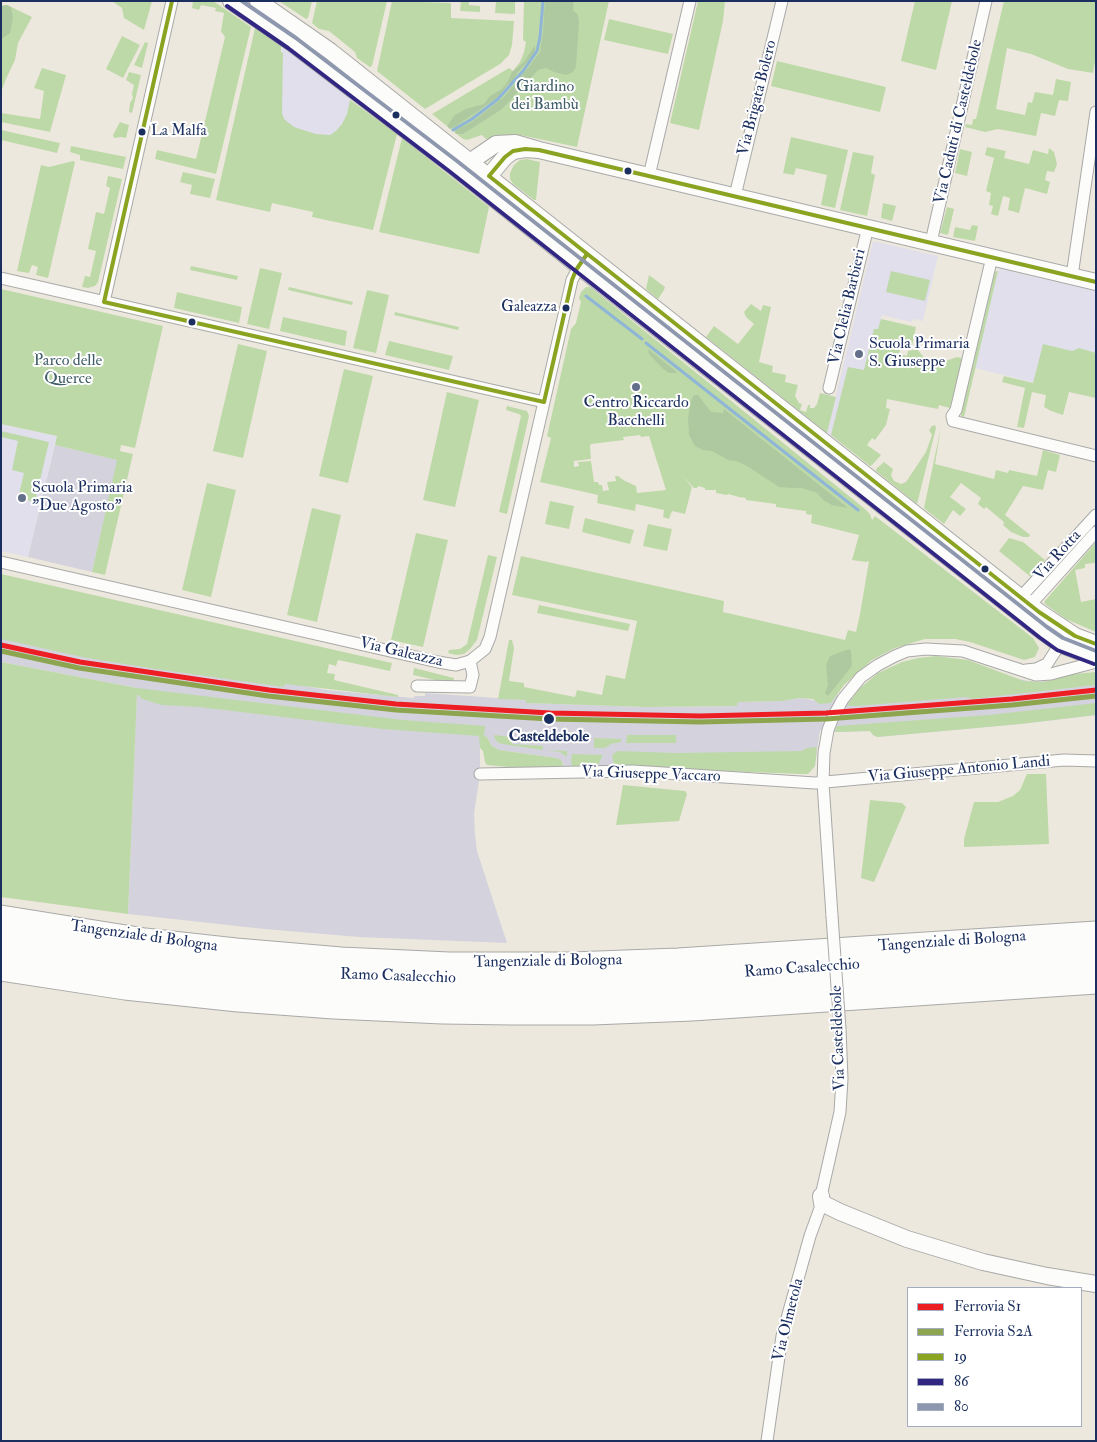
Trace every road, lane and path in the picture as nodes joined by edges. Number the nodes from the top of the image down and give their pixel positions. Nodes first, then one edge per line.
1 (172, 1) edge
2 (230, 1) edge
3 (258, 1) edge
4 (690, 1) edge
5 (782, 1) edge
6 (986, 1) edge
7 (297, 37) junction
8 (1096, 112) edge
9 (539, 150) junction
10 (471, 162) junction
11 (489, 176) junction
12 (649, 176) junction
13 (472, 180) junction
14 (735, 196) junction
15 (868, 227) junction
16 (931, 242) junction
17 (992, 257) junction
18 (583, 260) junction
19 (1072, 276) junction
20 (1, 278) edge
21 (1096, 282) edge
22 (104, 302) junction
23 (829, 388) dead end
24 (544, 402) junction
25 (1096, 456) edge
26 (1096, 515) edge
27 (923, 529) junction
28 (1096, 532) edge
29 (1, 562) edge
30 (1026, 601) junction
31 (1068, 640) junction
32 (1096, 644) edge
33 (1088, 659) edge
34 (470, 661) junction
35 (1022, 670) junction
36 (417, 686) dead end
37 (1096, 761) edge
38 (480, 774) dead end
39 (823, 783) junction
40 (1, 909) edge
41 (1, 916) edge
42 (1096, 932) edge
43 (1, 935) edge
44 (145, 939) junction
45 (1096, 950) edge
46 (1, 951) edge
47 (1096, 965) edge
48 (5, 971) edge
49 (1096, 983) edge
50 (822, 1200) junction
51 (1096, 1284) edge
52 (768, 1441) edge

1 - 22 street
2 - 7 main road
3 - 7 main road
4 - 12 street
5 - 14 street, Via Brigata Bolero
6 - 16 street, Via Caduti di Casteldebole
7 - 10 main road
7 - 13 main road
8 - 19 street
9 - 10 main road
9 - 11 main road
9 - 12 main road
10 - 11 main road
10 - 13 main road
11 - 13 main road
11 - 18 main road
12 - 14 main road
13 - 18 main road
14 - 15 main road
15 - 16 main road
15 - 23 street, Via Clelia Barbieri
16 - 17 main road
17 - 19 main road
17 - 25 street
18 - 24 street
18 - 27 main road
19 - 21 main road
20 - 22 street
22 - 24 street
24 - 34 street
26 - 30 street, Via Rotta
27 - 30 main road
27 - 31 main road
28 - 30 street, Via Rotta
29 - 34 street, Via Galeazza
30 - 31 main road
31 - 32 main road
31 - 33 main road
31 - 35 street
33 - 35 street, Via Casteldebole
34 - 36 street
35 - 39 street, Via Casteldebole
37 - 39 street, Via Giuseppe Antonio Landi
38 - 39 street, Via Giuseppe Vaccaro
39 - 50 street, Via Casteldebole, bridge
40 - 44 highway
41 - 44 highway, Tangenziale di Bologna
42 - 44 highway, Tangenziale di Bologna
43 - 45 highway, Ramo Casalecchio
46 - 47 highway, Ramo Casalecchio
48 - 49 highway
50 - 51 main road
50 - 52 street, Via Olmetola

